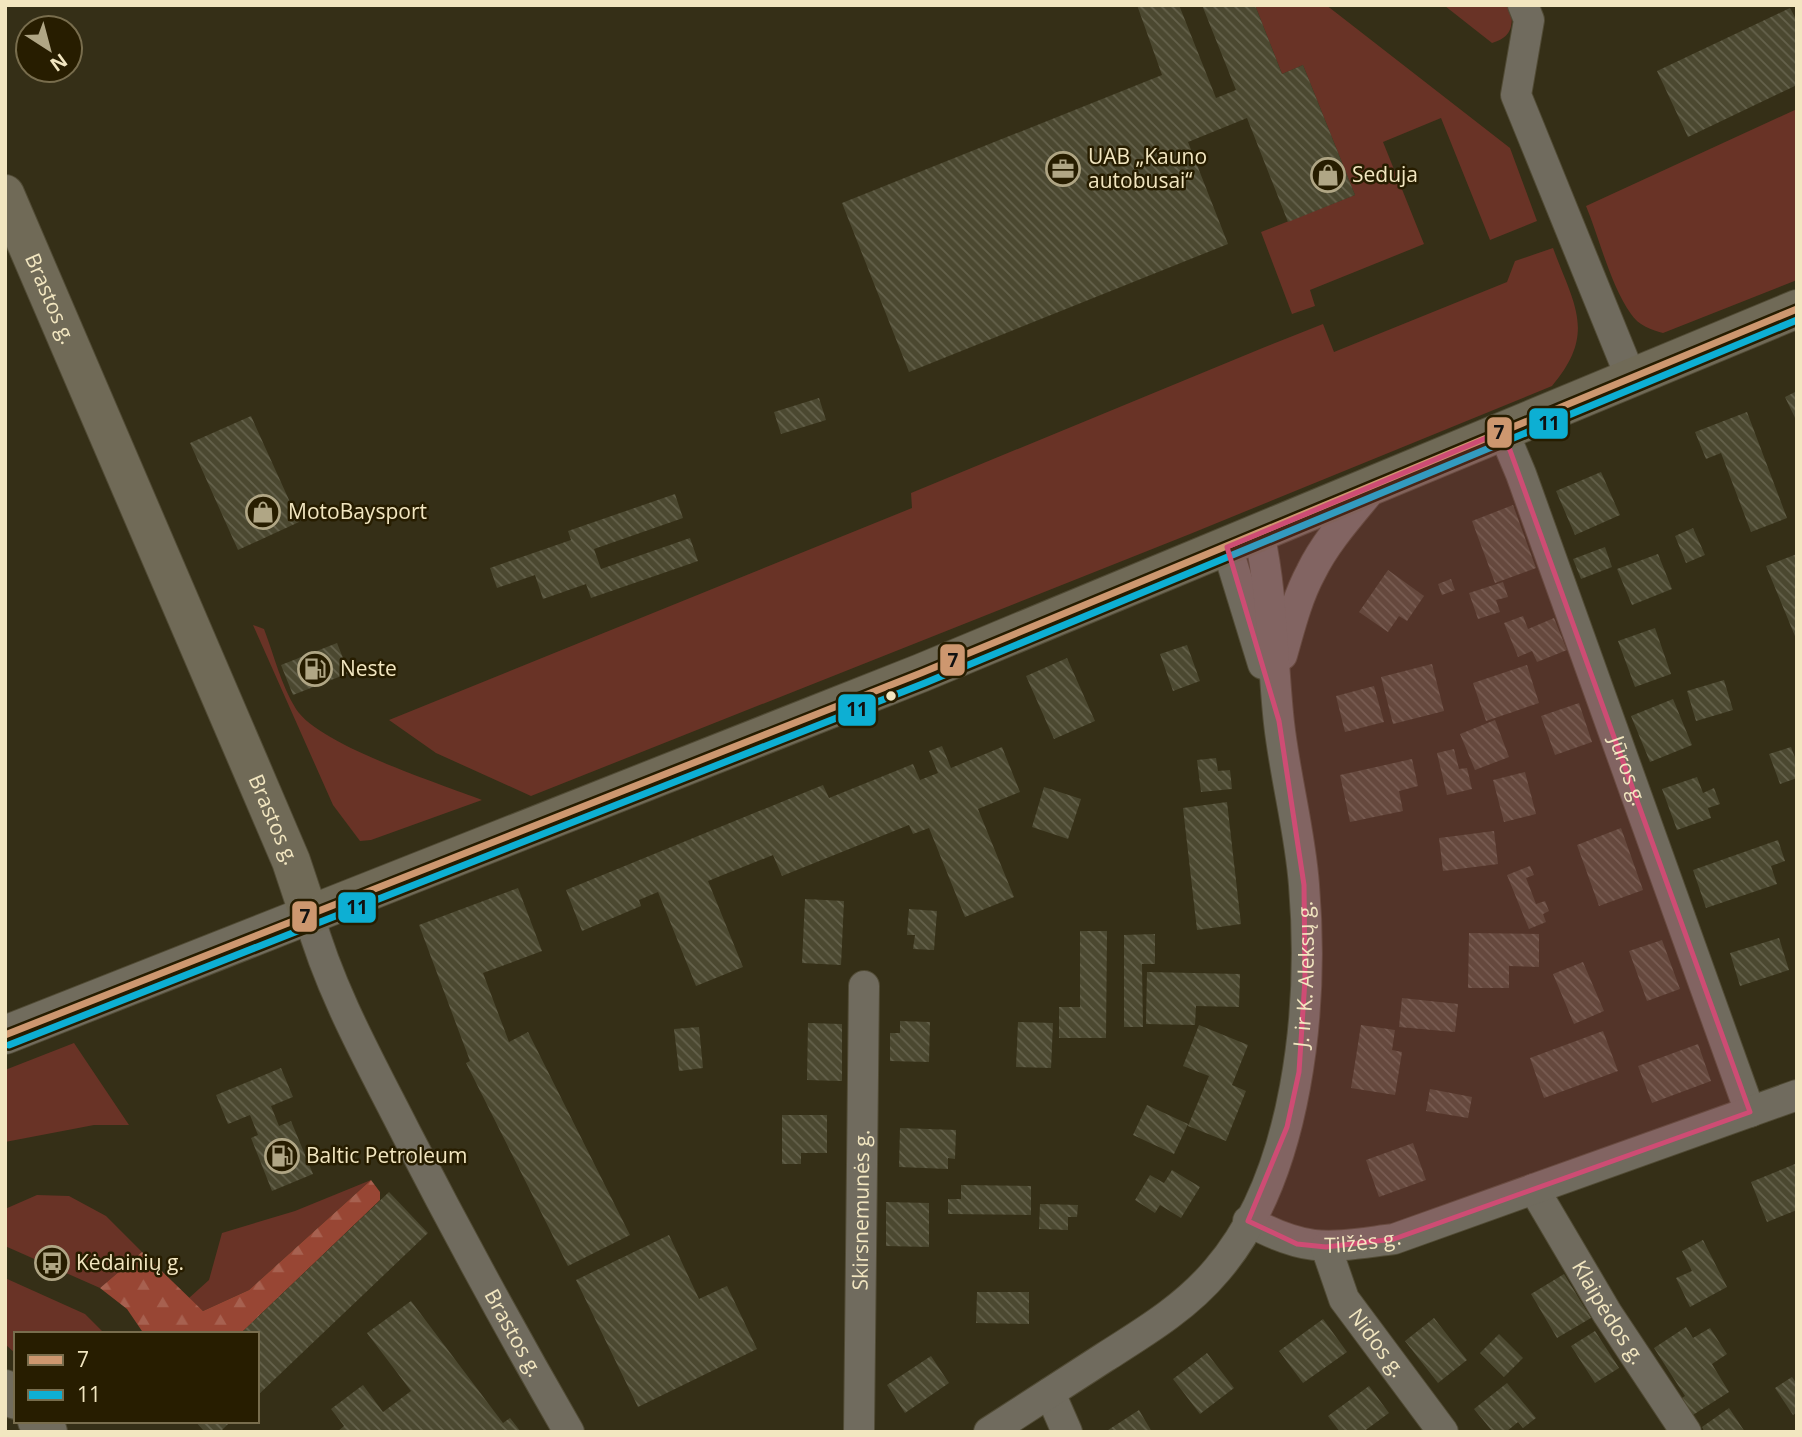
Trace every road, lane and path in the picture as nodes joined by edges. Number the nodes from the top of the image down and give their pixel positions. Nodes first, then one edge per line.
1 (1523, 5) edge
2 (5, 194) edge
3 (1797, 309) edge
4 (1631, 378) junction
5 (1503, 431) junction
6 (1373, 487) junction
7 (1243, 540) junction
8 (1277, 673) junction
9 (1279, 721) junction
10 (309, 915) junction
11 (864, 986) dead end
12 (5, 1035) edge
13 (1797, 1095) edge
14 (1750, 1112) junction
15 (1534, 1189) junction
16 (1248, 1221) junction
17 (1326, 1247) junction
18 (1050, 1393) junction
19 (569, 1432) edge
20 (859, 1432) edge
21 (989, 1432) edge
22 (1067, 1432) edge
23 (1443, 1432) edge
24 (1686, 1432) edge

1 - 4 street
2 - 10 main road, Brastos g.
3 - 4 main road
4 - 5 main road
5 - 6 main road
5 - 14 street, Jūros g.
6 - 7 main road
6 - 8 street, J. ir K. Aleksų g.
7 - 8 street, J. ir K. Aleksų g.
7 - 9 street, J. ir K. Aleksų g.
7 - 10 main road
8 - 9 street, J. ir K. Aleksų g.
9 - 16 street, J. ir K. Aleksų g.
10 - 12 main road
10 - 19 street, Brastos g.
11 - 20 street, Skirsnemunės g.
13 - 14 street, Tilžės g.
14 - 15 street, Tilžės g.
15 - 17 street, Tilžės g.
15 - 24 street, Klaipėdos g.
16 - 17 street, Tilžės g.
16 - 18 street
17 - 23 street, Nidos g.
18 - 21 street
18 - 22 street

